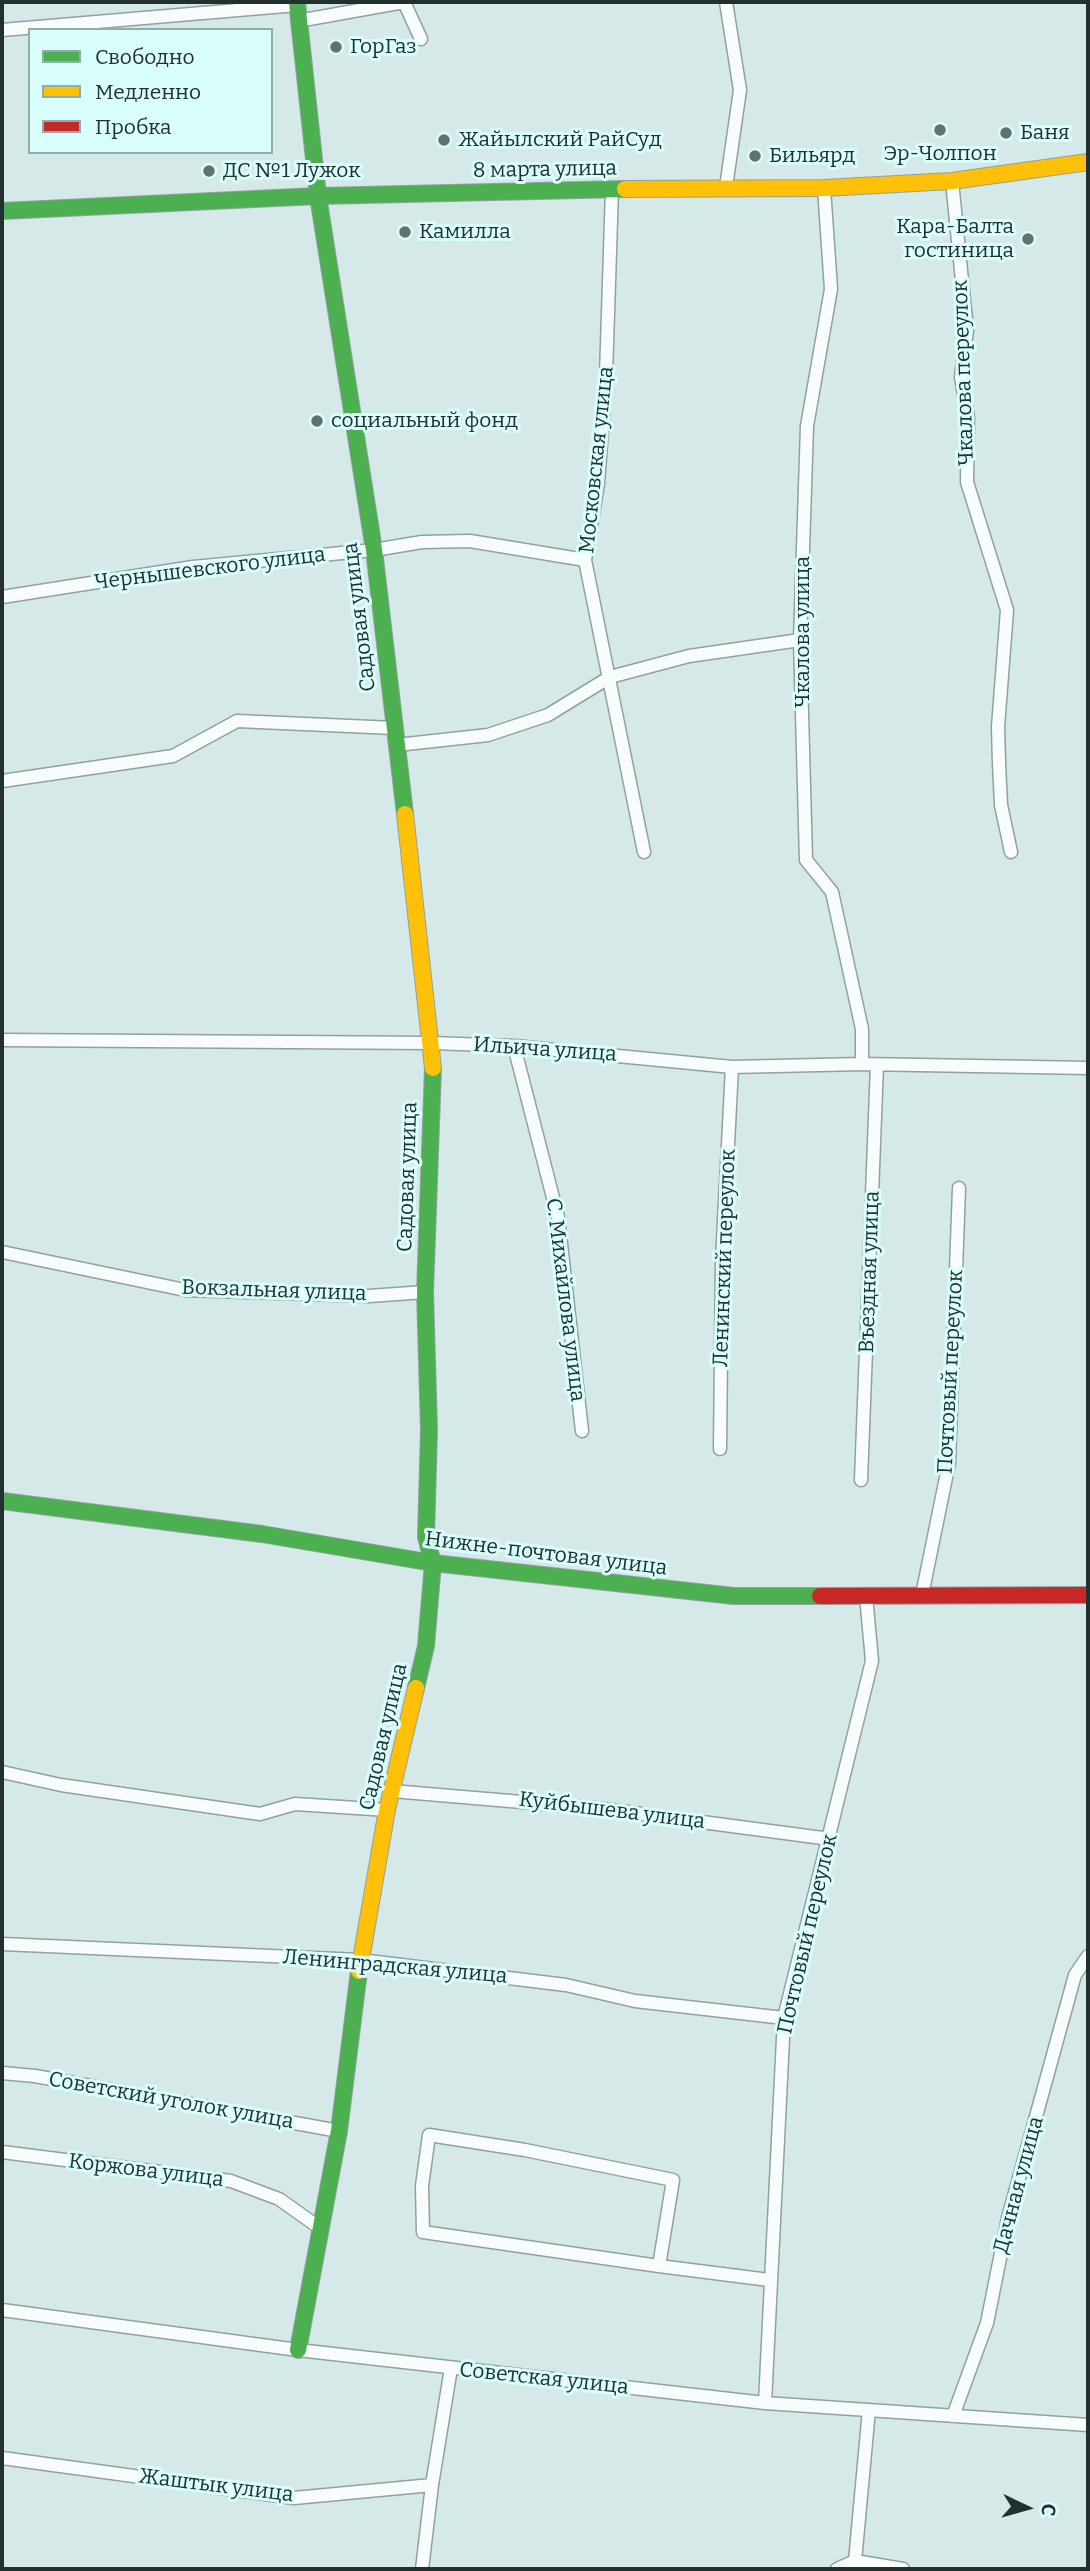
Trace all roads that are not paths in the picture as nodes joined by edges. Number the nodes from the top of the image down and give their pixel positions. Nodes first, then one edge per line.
1 (404, 2) edge
2 (726, 2) edge
3 (297, 9) edge
4 (28, 28) edge
5 (30, 28) edge
6 (2, 30) edge
7 (421, 39) dead end
8 (1088, 162) edge
9 (952, 181) junction
10 (726, 187) junction
11 (824, 188) junction
12 (612, 189) junction
13 (318, 196) junction
14 (2, 211) edge
15 (374, 550) junction
16 (585, 560) junction
17 (2, 597) edge
18 (800, 640) junction
19 (610, 677) junction
20 (394, 728) junction
21 (397, 745) junction
22 (2, 781) edge
23 (644, 852) dead end
24 (1011, 852) dead end
25 (2, 1040) edge
26 (432, 1043) junction
27 (514, 1046) junction
28 (862, 1065) junction
29 (877, 1065) junction
30 (732, 1067) junction
31 (1088, 1068) edge
32 (960, 1188) dead end
33 (2, 1252) edge
34 (425, 1292) junction
35 (582, 1432) dead end
36 (720, 1449) dead end
37 (862, 1480) dead end
38 (2, 1501) edge
39 (433, 1563) junction
40 (922, 1595) junction
41 (1088, 1595) edge
42 (866, 1596) junction
43 (2, 1772) edge
44 (392, 1791) junction
45 (387, 1810) junction
46 (830, 1839) junction
47 (2, 1944) edge
48 (1088, 1956) edge
49 (360, 1960) junction
50 (784, 2018) junction
51 (2, 2073) edge
52 (339, 2131) junction
53 (2, 2152) edge
54 (320, 2228) junction
55 (659, 2266) junction
56 (769, 2280) junction
57 (2, 2310) edge
58 (298, 2350) junction
59 (451, 2368) junction
60 (765, 2403) junction
61 (869, 2410) junction
62 (953, 2416) junction
63 (1088, 2425) edge
64 (2, 2458) edge
65 (432, 2485) junction
66 (855, 2561) junction
67 (900, 2568) edge
68 (422, 2569) edge
69 (837, 2569) edge

1 - 3 street
1 - 7 street
2 - 10 street
3 - 5 street
3 - 13 street, Садовая улица
4 - 6 street
8 - 9 street, 8 марта улица
9 - 11 street, 8 марта улица
9 - 24 street, Чкалова переулок
10 - 11 street, 8 марта улица
10 - 12 street, 8 марта улица
11 - 18 street, Чкалова улица
12 - 13 street, 8 марта улица
12 - 16 street, Московская улица
13 - 14 street, 8 марта улица
13 - 15 street, Садовая улица
15 - 16 street, Чернышевского улица
15 - 17 street, Чернышевского улица
15 - 20 street, Садовая улица
16 - 19 street, Московская улица
18 - 19 street
18 - 28 street, Чкалова улица
19 - 21 street
19 - 23 street, Московская улица
20 - 21 street, Садовая улица
20 - 22 street
21 - 26 street, Садовая улица
25 - 26 street, Ильича улица
26 - 27 street, Ильича улица
26 - 34 street, Садовая улица
27 - 30 street, Ильича улица
27 - 35 street, С. Михайлова улица
28 - 29 street, Ильича улица
28 - 30 street, Ильича улица
29 - 31 street, Ильича улица
29 - 37 street, Въездная улица
30 - 36 street, Ленинский переулок
32 - 40 street, Почтовый переулок
33 - 34 street, Вокзальная улица
34 - 39 street, Садовая улица
38 - 39 street, Нижне-почтовая улица
39 - 42 street, Нижне-почтовая улица
39 - 44 street, Садовая улица
40 - 41 street, Нижне-почтовая улица
40 - 42 street, Нижне-почтовая улица
42 - 46 street, Почтовый переулок
43 - 45 street
44 - 45 street, Садовая улица
44 - 46 street, Куйбышева улица
45 - 49 street, Садовая улица
46 - 50 street, Почтовый переулок
47 - 49 street, Ленинградская улица
48 - 62 street, Дачная улица
49 - 50 street, Ленинградская улица
49 - 52 street, Садовая улица
50 - 56 street, Почтовый переулок
51 - 52 street, Советский уголок улица
52 - 54 street, Садовая улица
53 - 54 street, Коржова улица
54 - 58 street, Садовая улица
55 - 55 street
55 - 56 street
56 - 60 street, Почтовый переулок
57 - 58 street, Советская улица
58 - 59 street, Советская улица
59 - 60 street, Советская улица
59 - 65 street
60 - 61 street, Советская улица
61 - 62 street, Советская улица
61 - 66 street
62 - 63 street, Советская улица
64 - 65 street, Жаштык улица
65 - 68 street
66 - 67 street
66 - 69 street

